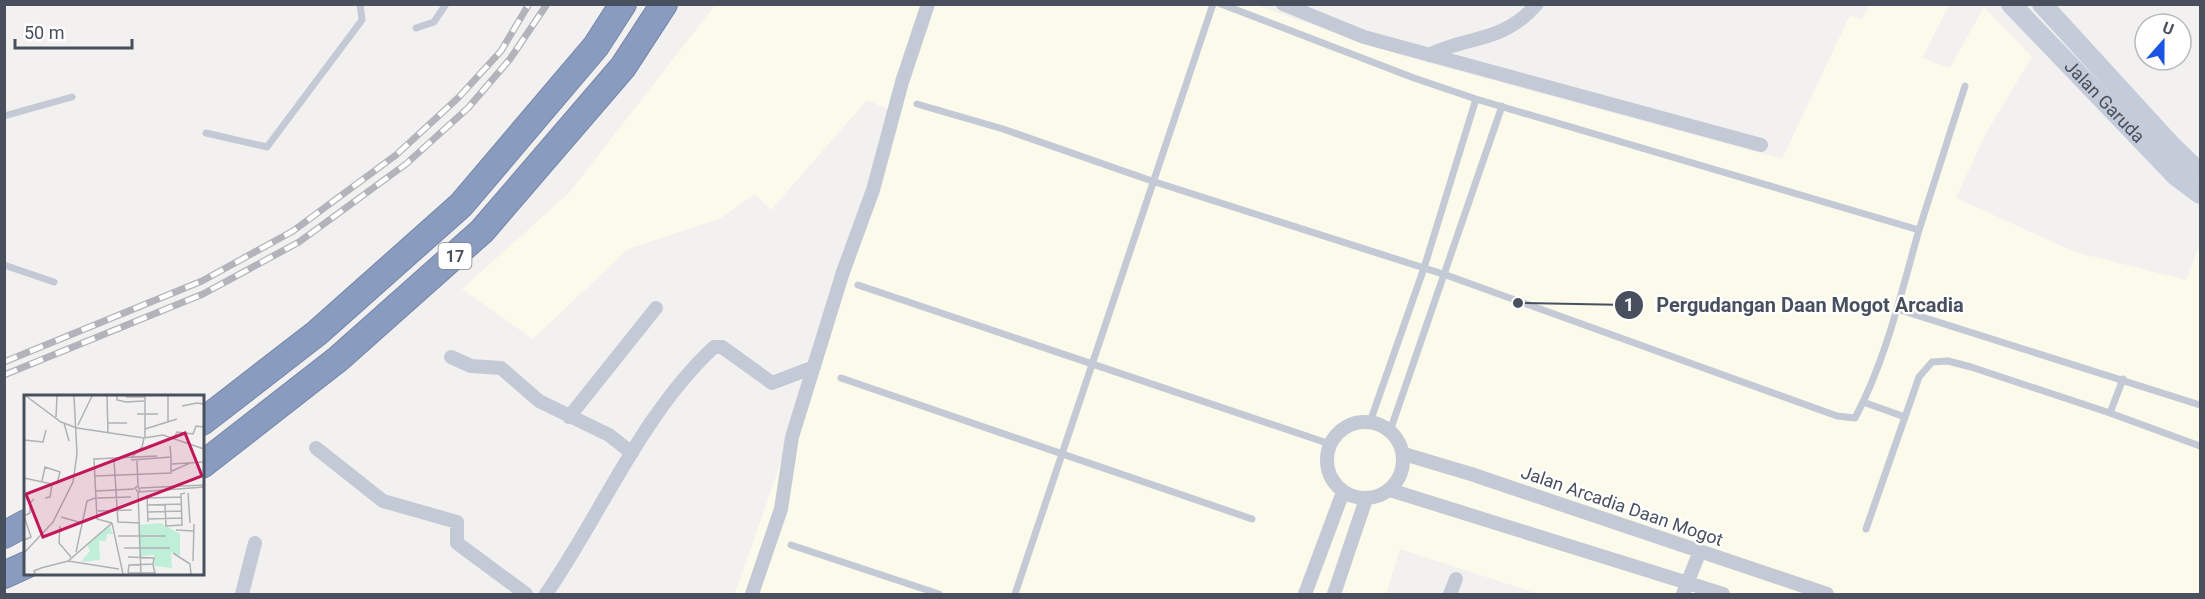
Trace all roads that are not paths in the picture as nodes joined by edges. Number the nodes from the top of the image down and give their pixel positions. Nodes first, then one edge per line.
1 (360, 4) edge
2 (446, 4) edge
3 (623, 4) edge
4 (664, 4) edge
5 (928, 4) edge
6 (1213, 4) edge
7 (1221, 4) edge
8 (1283, 4) edge
9 (1537, 4) edge
10 (2011, 4) edge
11 (2049, 7) edge
12 (2035, 27) junction
13 (416, 28) dead end
14 (1429, 55) junction
15 (1965, 86) dead end
16 (72, 96) dead end
17 (1476, 99) junction
18 (917, 104) dead end
19 (1502, 106) junction
20 (4, 116) edge
21 (206, 132) dead end
22 (1761, 145) dead end
23 (2200, 173) edge
24 (1152, 181) junction
25 (2200, 194) edge
26 (1919, 230) junction
27 (4, 265) edge
28 (1424, 268) junction
29 (1446, 275) junction
30 (54, 282) dead end
31 (858, 285) dead end
32 (656, 308) dead end
33 (1897, 309) junction
34 (451, 357) dead end
35 (1091, 364) junction
36 (814, 367) junction
37 (842, 378) dead end
38 (2123, 379) junction
39 (1863, 402) junction
40 (2200, 405) edge
41 (2110, 413) junction
42 (569, 417) junction
43 (1905, 417) junction
44 (204, 420) edge
45 (1370, 422) junction
46 (1390, 430) junction
47 (1330, 444) junction
48 (2200, 446) edge
49 (316, 448) dead end
50 (632, 453) junction
51 (1060, 454) junction
52 (1404, 454) junction
53 (204, 463) edge
54 (1390, 490) junction
55 (1343, 492) junction
56 (1366, 499) junction
57 (1252, 519) dead end
58 (24, 524) edge
59 (1866, 530) dead end
60 (4, 535) edge
61 (255, 543) dead end
62 (791, 545) dead end
63 (1700, 551) junction
64 (24, 566) edge
65 (4, 575) edge
66 (1456, 579) dead end
67 (1687, 591) edge
68 (242, 594) edge
69 (526, 594) edge
70 (546, 594) edge
71 (752, 594) edge
72 (939, 594) edge
73 (1015, 594) edge
74 (1305, 594) edge
75 (1334, 594) edge
76 (1450, 594) edge
77 (1724, 594) edge
78 (1827, 594) edge

1 - 21 lane
2 - 13 lane
3 - 44 highway, 17
4 - 53 highway, 17
5 - 36 street
6 - 24 lane
7 - 17 lane
8 - 14 street
9 - 14 street
10 - 12 main road, Jalan Garuda
11 - 12 street
11 - 23 main road, Jalan Garuda
12 - 25 main road, Jalan Garuda
14 - 22 street
15 - 26 lane
16 - 20 lane
17 - 19 lane
17 - 28 lane
18 - 24 lane
19 - 26 lane
19 - 29 lane
24 - 28 lane
24 - 35 lane
26 - 33 lane
27 - 30 lane
28 - 29 lane
28 - 45 lane
29 - 39 lane
29 - 46 lane
31 - 35 lane
32 - 42 street
33 - 38 lane
33 - 39 lane
34 - 42 street
35 - 47 lane
35 - 51 lane
36 - 50 street
36 - 71 street
37 - 51 lane
38 - 40 lane
38 - 41 lane
39 - 43 lane
41 - 43 lane
41 - 48 lane
42 - 50 street
43 - 59 lane
45 - 46 street
45 - 47 street
46 - 52 street
47 - 55 street
49 - 69 street
50 - 70 street
51 - 57 lane
51 - 73 lane
52 - 54 street
52 - 63 street, Jalan Arcadia Daan Mogot
54 - 56 street
54 - 67 street
55 - 56 street
55 - 74 street
56 - 75 street
58 - 60 highway
61 - 68 street
62 - 72 lane
63 - 67 street
63 - 78 street, Jalan Arcadia Daan Mogot
64 - 65 highway
66 - 76 street
67 - 77 street

